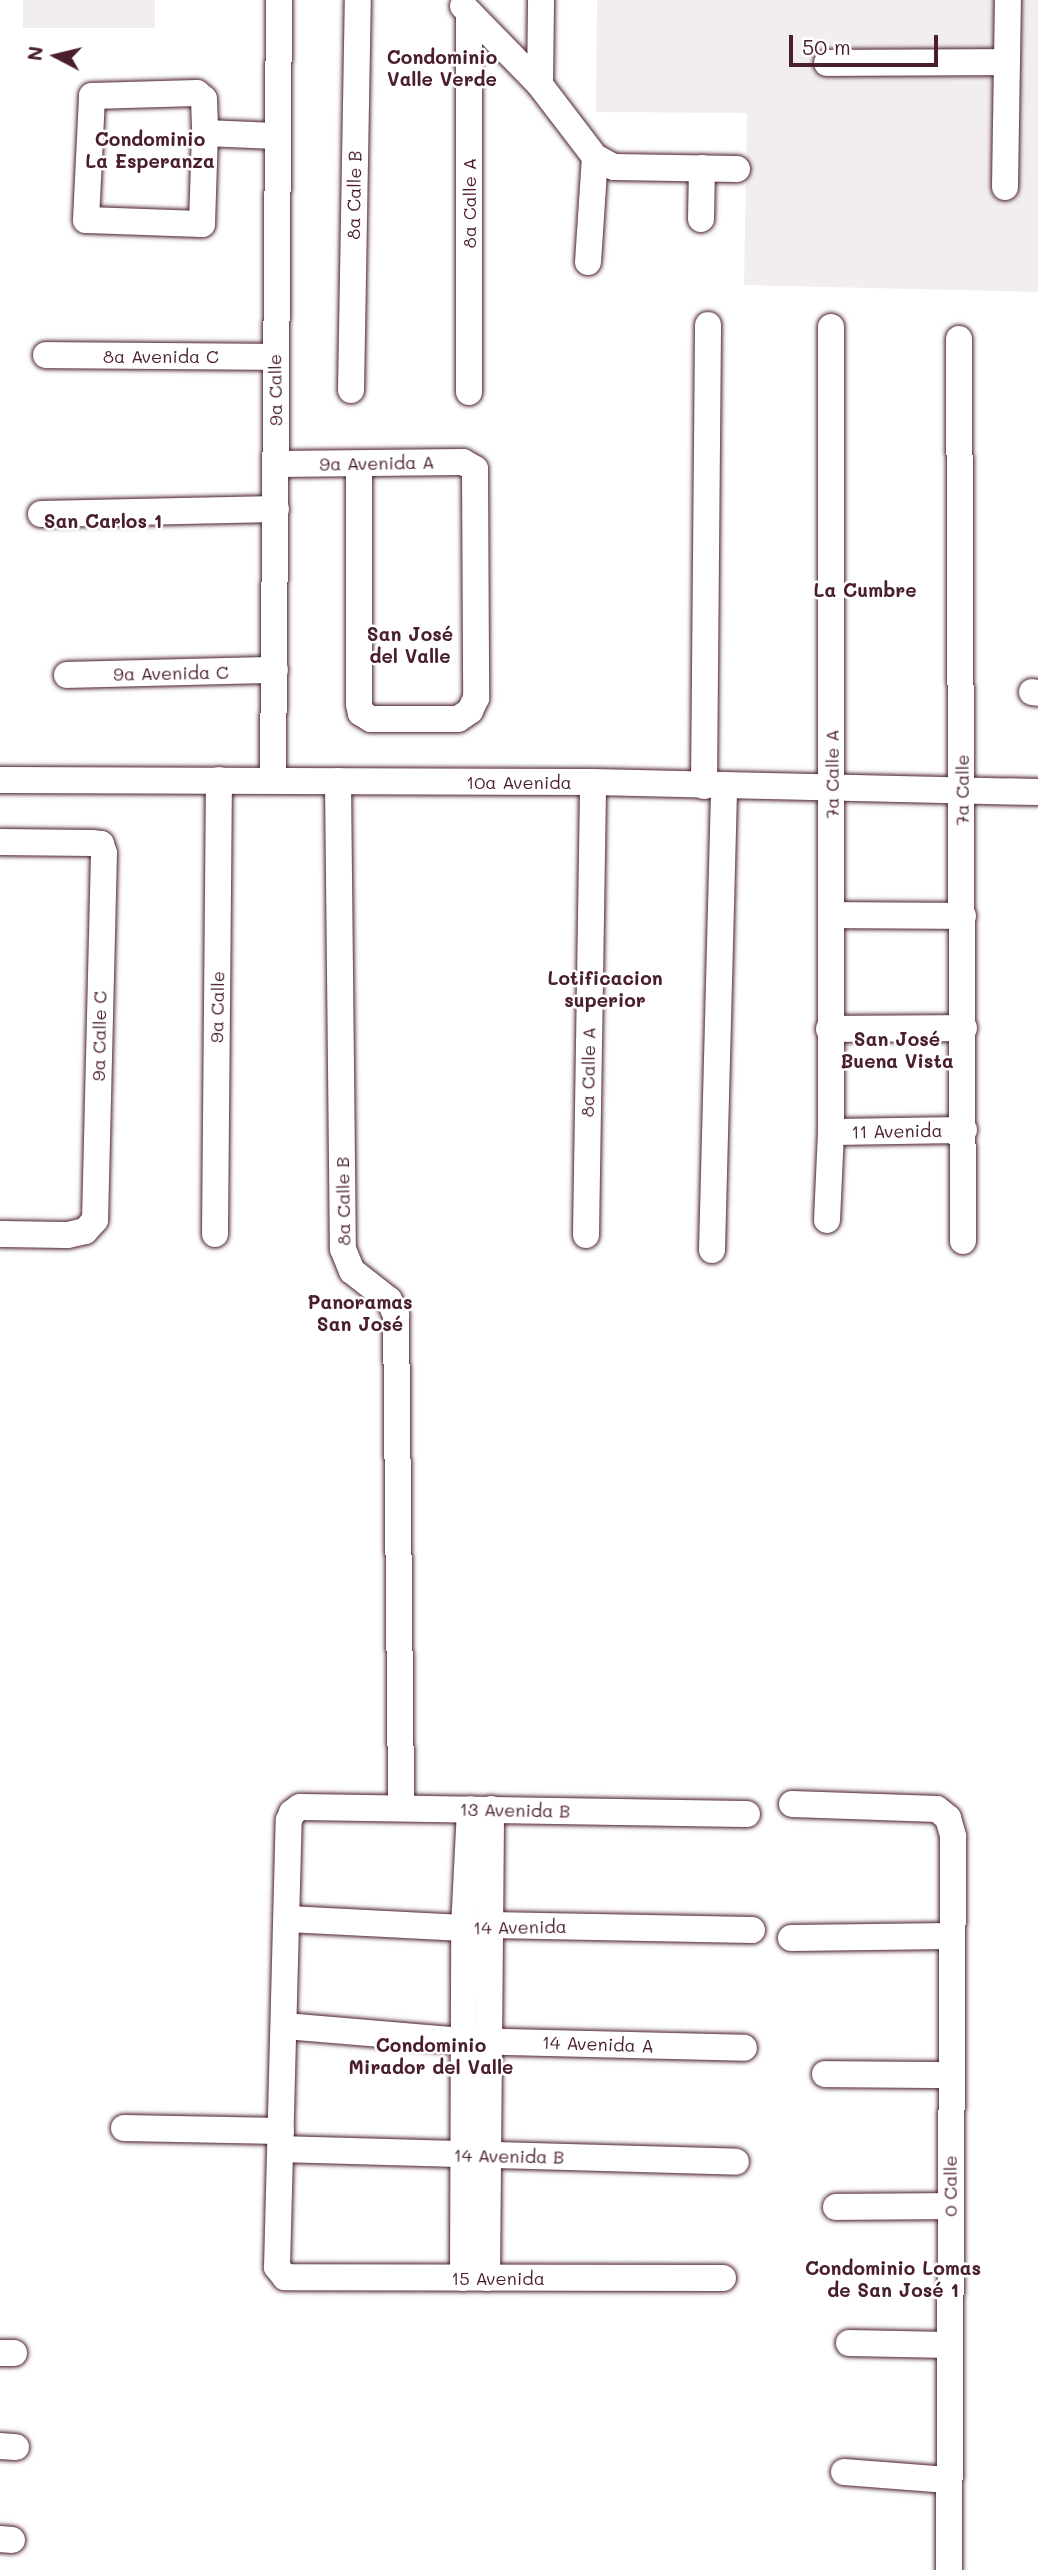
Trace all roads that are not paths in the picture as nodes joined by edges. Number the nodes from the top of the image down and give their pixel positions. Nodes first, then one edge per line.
1 (279, 0) edge
2 (358, 0) edge
3 (541, 0) edge
4 (1008, 0) edge
5 (463, 6) edge
6 (827, 62) dead end
7 (1007, 62) junction
8 (540, 85) junction
9 (205, 133) junction
10 (276, 136) junction
11 (595, 157) junction
12 (702, 168) junction
13 (737, 169) dead end
14 (1006, 187) dead end
15 (701, 219) dead end
16 (588, 262) dead end
17 (708, 325) dead end
18 (831, 327) dead end
19 (959, 339) dead end
20 (47, 355) dead end
21 (275, 357) junction
22 (351, 390) dead end
23 (469, 392) dead end
24 (276, 464) junction
25 (359, 464) junction
26 (276, 509) junction
27 (41, 514) dead end
28 (275, 670) junction
29 (67, 675) dead end
30 (0, 780) edge
31 (219, 780) junction
32 (273, 780) junction
33 (338, 781) junction
34 (593, 782) junction
35 (714, 787) junction
36 (832, 789) junction
37 (962, 792) junction
38 (1038, 792) edge
39 (0, 842) edge
40 (831, 915) junction
41 (963, 916) junction
42 (964, 1028) junction
43 (829, 1029) junction
44 (964, 1130) junction
45 (831, 1132) junction
46 (827, 1220) dead end
47 (0, 1234) edge
48 (215, 1234) dead end
49 (586, 1235) dead end
50 (963, 1241) dead end
51 (712, 1250) dead end
52 (792, 1804) dead end
53 (401, 1808) junction
54 (481, 1809) junction
55 (747, 1814) dead end
56 (288, 1919) junction
57 (477, 1926) junction
58 (752, 1930) dead end
59 (950, 1936) junction
60 (790, 1938) dead end
61 (285, 2025) junction
62 (477, 2041) junction
63 (744, 2048) dead end
64 (825, 2074) dead end
65 (949, 2075) junction
66 (124, 2128) dead end
67 (282, 2140) junction
68 (476, 2155) junction
69 (736, 2162) dead end
70 (950, 2206) junction
71 (836, 2207) dead end
72 (475, 2278) junction
73 (723, 2278) dead end
74 (849, 2343) dead end
75 (949, 2345) junction
76 (844, 2472) dead end
77 (948, 2480) junction
78 (949, 2570) edge

1 - 10 street, 9a Calle
2 - 22 street, 8a Calle B
3 - 8 street
4 - 7 street
5 - 8 street
5 - 23 street, 8a Calle A
6 - 7 street
7 - 14 street
8 - 11 street
9 - 9 street
9 - 10 street
10 - 21 street, 9a Calle
11 - 12 street
11 - 16 street
12 - 13 street
12 - 15 street
17 - 35 street
18 - 36 street, 7a Calle A
19 - 37 street, 7a Calle
20 - 21 street, 8a Avenida C
21 - 24 street, 9a Calle
24 - 25 street, 9a Avenida A
24 - 26 street, 9a Calle
25 - 25 street, 9a Avenida A
26 - 27 street
26 - 28 street, 9a Calle
28 - 29 street, 9a Avenida C
28 - 32 street, 9a Calle
30 - 31 street, 10a Avenida
31 - 32 street, 10a Avenida
31 - 48 street, 9a Calle
32 - 33 street, 10a Avenida
33 - 34 street, 10a Avenida
33 - 53 street, 8a Calle B
34 - 35 street, 10a Avenida
34 - 49 street, 8a Calle A
35 - 36 street, 10a Avenida
35 - 51 street
36 - 37 street, 10a Avenida
36 - 40 street, 7a Calle A
37 - 38 street, 10a Avenida
37 - 41 street, 7a Calle
39 - 47 street, 9a Calle C
40 - 41 street
40 - 43 street, 7a Calle A
41 - 42 street, 7a Calle
42 - 43 street
42 - 44 street, 7a Calle
43 - 45 street, 7a Calle A
44 - 45 street, 11 Avenida
44 - 50 street, 7a Calle
45 - 46 street, 7a Calle A
52 - 59 street, 0 Calle
53 - 54 street, 13 Avenida B
53 - 56 street, 13 Avenida B
54 - 55 street, 13 Avenida B
54 - 57 street
56 - 57 street, 14 Avenida
56 - 61 street
57 - 58 street, 14 Avenida
57 - 62 street
59 - 60 street
59 - 65 street, 0 Calle
61 - 62 street, 14 Avenida A
61 - 67 street
62 - 63 street, 14 Avenida A
62 - 68 street
64 - 65 street
65 - 70 street, 0 Calle
66 - 67 street, 14 Avenida B
67 - 68 street, 14 Avenida B
67 - 72 street, 15 Avenida
68 - 69 street, 14 Avenida B
68 - 72 street
70 - 71 street
70 - 75 street, 0 Calle
72 - 73 street, 15 Avenida
74 - 75 street
75 - 77 street, 0 Calle
76 - 77 street
77 - 78 street, 0 Calle

